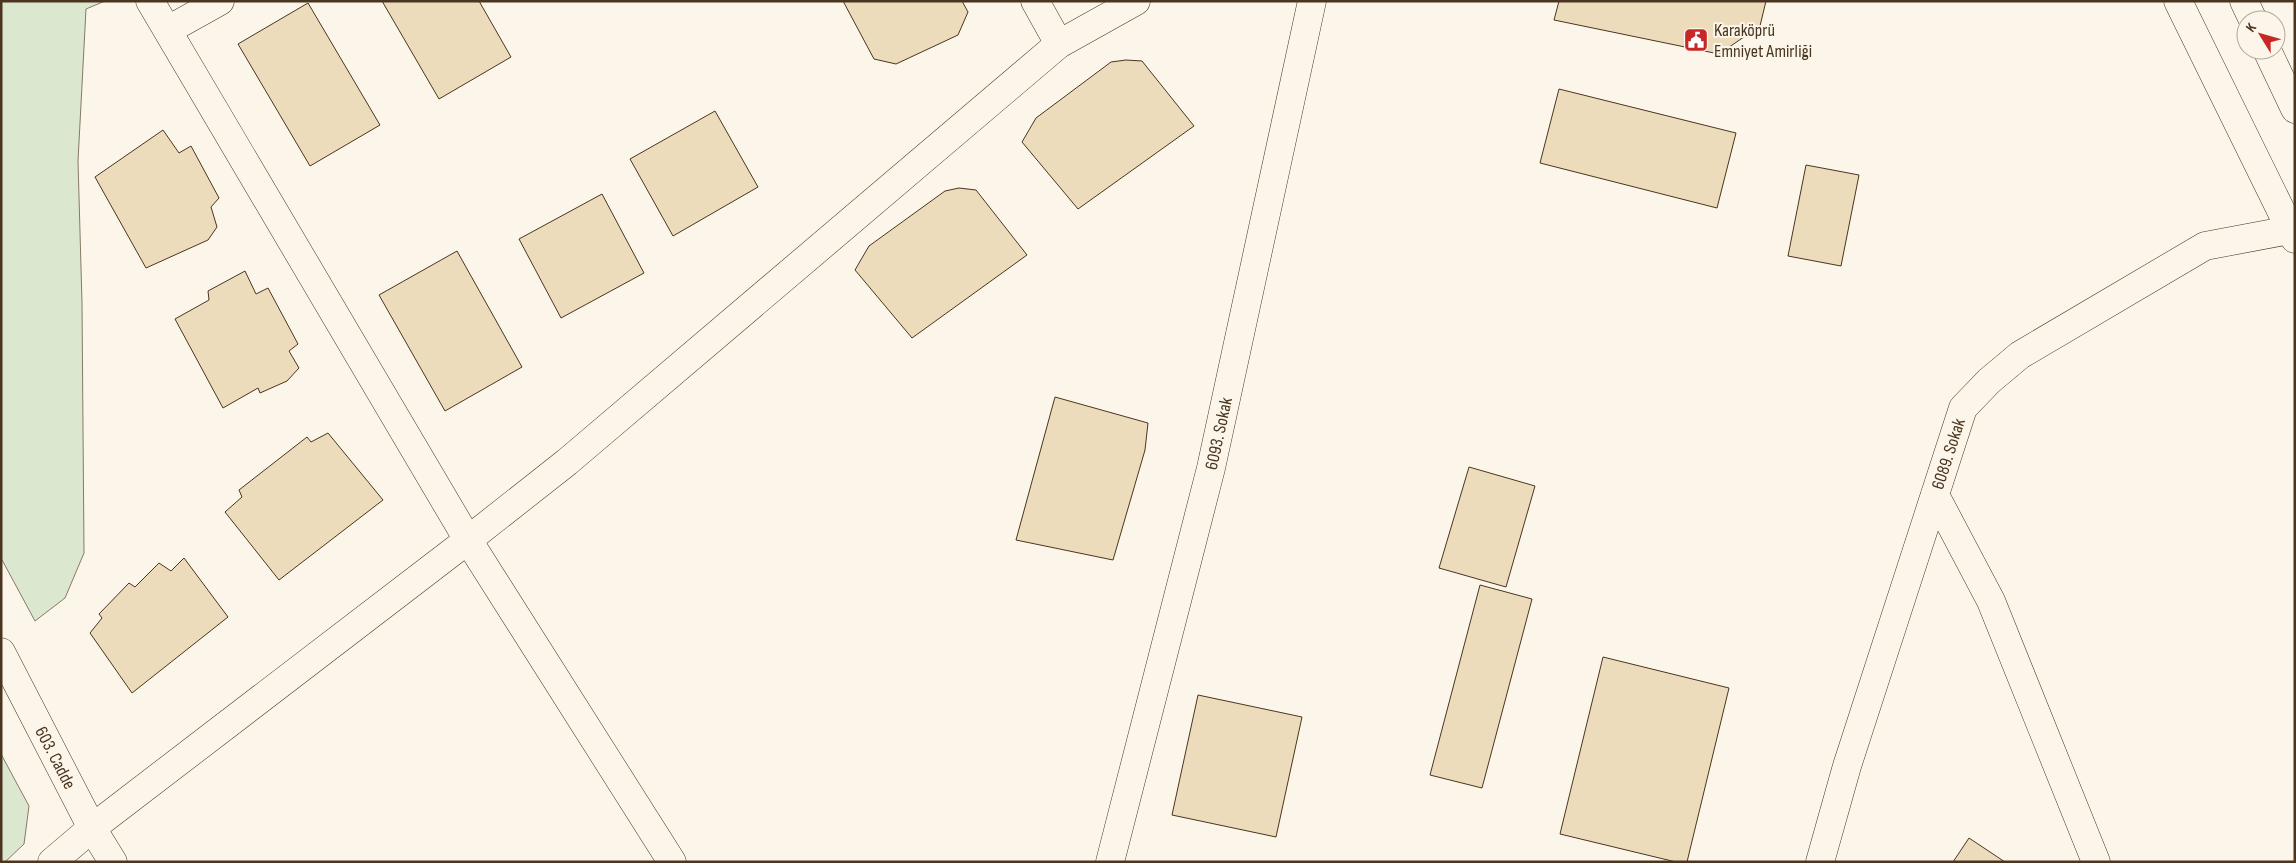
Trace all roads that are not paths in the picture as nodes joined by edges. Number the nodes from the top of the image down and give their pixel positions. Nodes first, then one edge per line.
1 (150, 1) edge
2 (220, 1) edge
3 (1035, 1) edge
4 (1312, 1) edge
5 (2178, 1) edge
6 (1124, 4) edge
7 (168, 30) junction
8 (1059, 44) junction
9 (2272, 60) edge
10 (2295, 109) edge
11 (2293, 234) edge
12 (1935, 495) junction
13 (468, 540) junction
14 (1, 652) edge
15 (92, 828) junction
16 (52, 862) edge
17 (113, 862) edge
18 (672, 862) edge
19 (1110, 862) edge
20 (1820, 862) edge
21 (2096, 862) edge

1 - 7 street
2 - 7 street
3 - 8 street
4 - 19 street, 6093. Sokak
5 - 11 street
6 - 8 street
7 - 13 street
8 - 13 street
9 - 10 street
11 - 12 street, 6089. Sokak
12 - 20 street, 6089. Sokak
12 - 21 street
13 - 15 street
13 - 18 street
14 - 15 street, 603. Cadde
15 - 16 street
15 - 17 street, 603. Cadde

